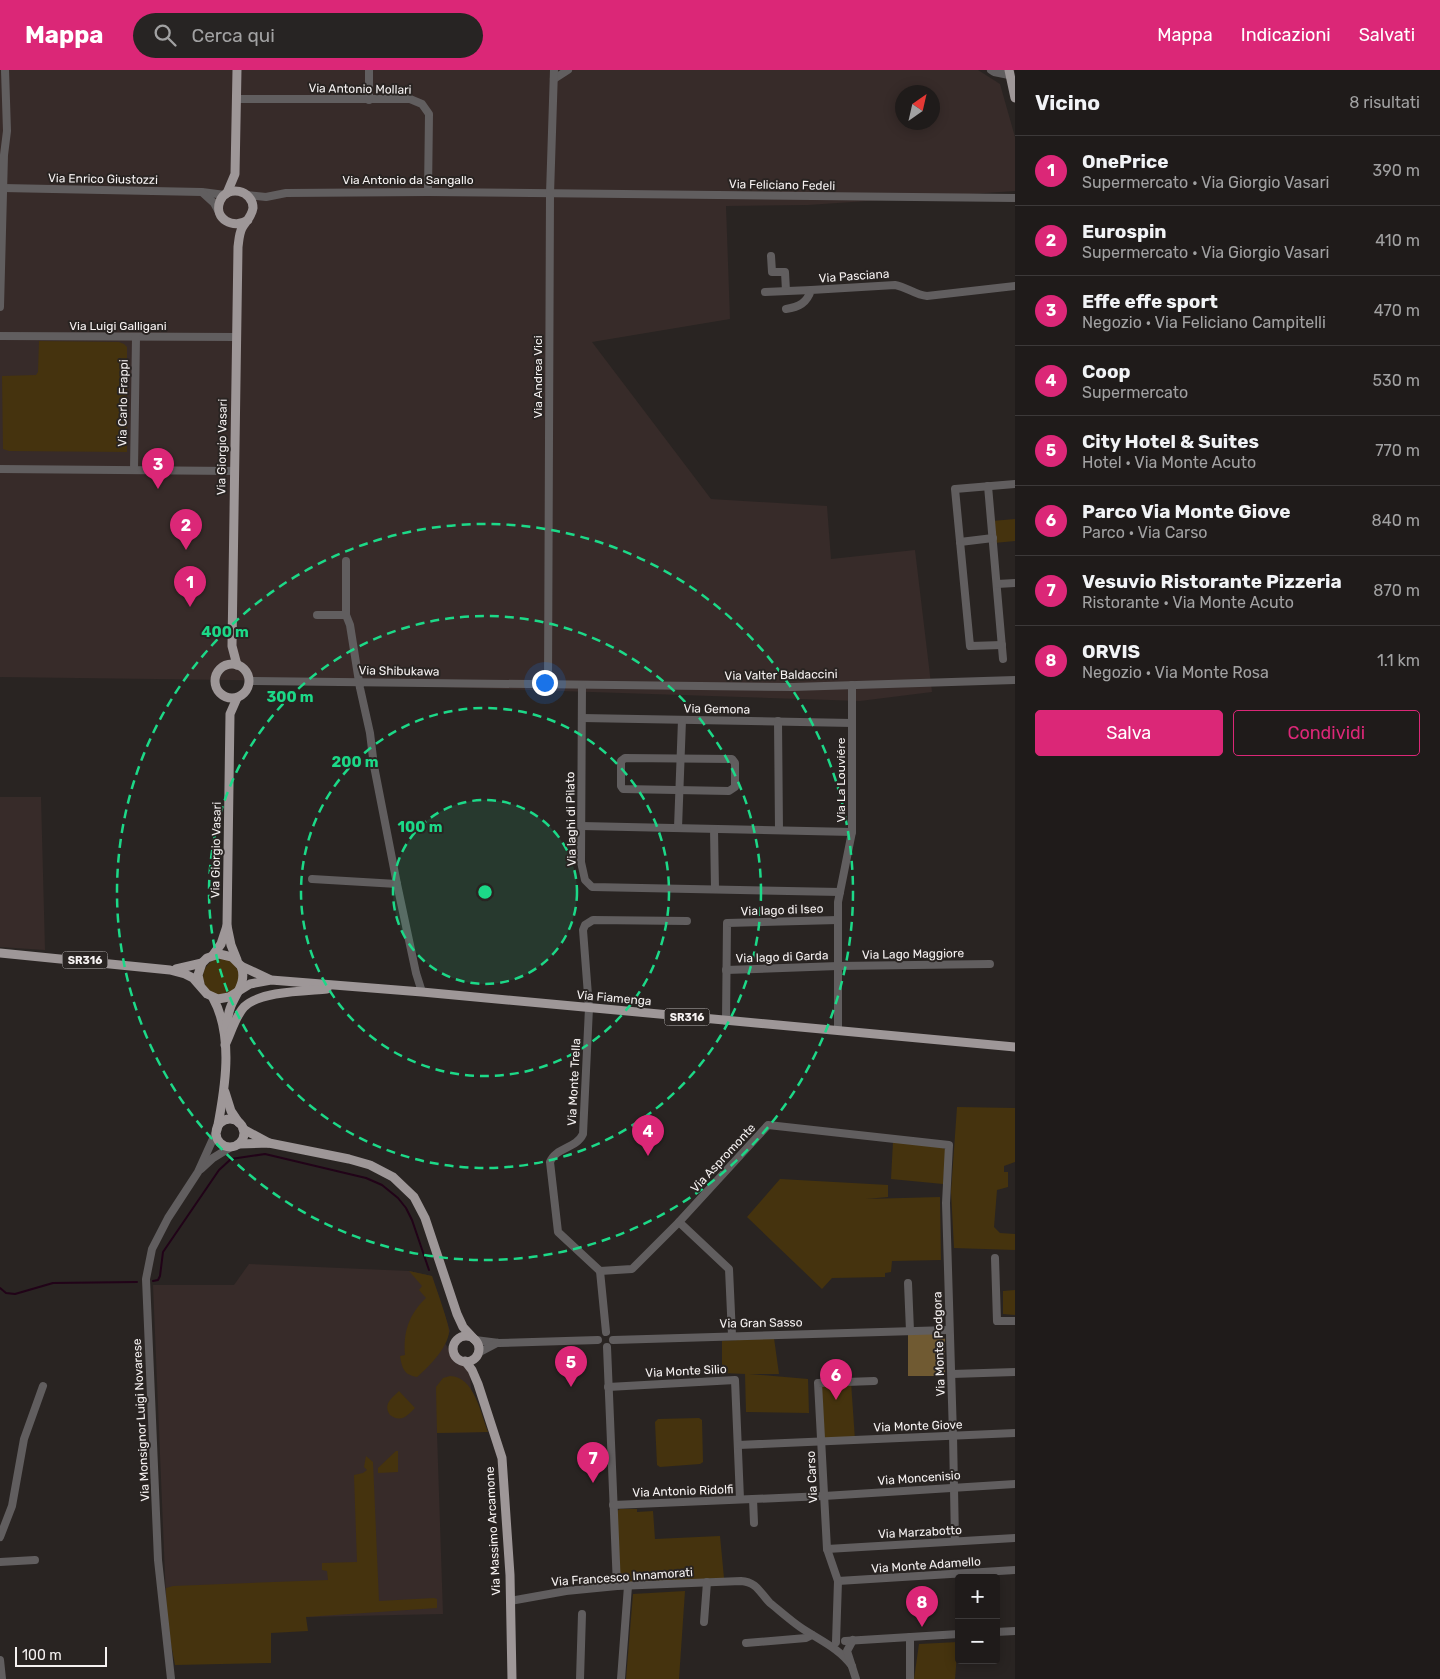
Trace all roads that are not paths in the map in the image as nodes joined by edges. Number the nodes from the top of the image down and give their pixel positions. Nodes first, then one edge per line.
1 (5, 70) edge
2 (237, 70) edge
3 (370, 70) edge
4 (554, 70) edge
5 (568, 70) edge
6 (991, 70) edge
7 (1009, 73) edge
8 (554, 79) junction
9 (1015, 98) edge
10 (237, 99) junction
11 (369, 100) junction
12 (235, 174) junction
13 (3, 188) junction
14 (202, 192) junction
15 (428, 192) junction
16 (244, 193) junction
17 (226, 194) junction
18 (550, 194) junction
19 (266, 197) junction
20 (1015, 198) edge
21 (253, 210) junction
22 (222, 217) junction
23 (248, 220) junction
24 (238, 247) junction
25 (771, 256) dead end
26 (1015, 286) edge
27 (811, 290) junction
28 (786, 291) junction
29 (765, 292) dead end
30 (0, 307) edge
31 (786, 309) dead end
32 (0, 336) edge
33 (136, 337) junction
34 (236, 337) junction
35 (0, 469) edge
36 (134, 469) junction
37 (234, 471) junction
38 (1015, 484) edge
39 (988, 486) junction
40 (993, 538) junction
41 (960, 542) junction
42 (346, 561) dead end
43 (1015, 583) edge
44 (997, 584) junction
45 (317, 615) dead end
46 (346, 615) junction
47 (1002, 645) junction
48 (232, 646) junction
49 (1003, 659) dead end
50 (226, 665) junction
51 (237, 665) junction
52 (1015, 680) edge
53 (249, 681) junction
54 (359, 681) junction
55 (548, 684) junction
56 (582, 685) junction
57 (852, 685) junction
58 (225, 698) junction
59 (236, 698) junction
60 (230, 714) junction
61 (582, 718) junction
62 (682, 720) junction
63 (778, 721) junction
64 (852, 723) junction
65 (680, 758) junction
66 (679, 790) junction
67 (582, 826) junction
68 (678, 828) junction
69 (714, 829) junction
70 (780, 830) junction
71 (852, 832) junction
72 (312, 879) dead end
73 (397, 884) junction
74 (715, 889) junction
75 (840, 892) junction
76 (838, 920) junction
77 (687, 921) dead end
78 (227, 926) junction
79 (0, 952) edge
80 (213, 955) junction
81 (202, 963) junction
82 (239, 963) junction
83 (990, 964) dead end
84 (838, 966) junction
85 (170, 970) junction
86 (726, 970) junction
87 (271, 980) junction
88 (359, 987) junction
89 (202, 989) junction
90 (239, 990) junction
91 (422, 992) junction
92 (213, 998) junction
93 (589, 1008) junction
94 (726, 1021) junction
95 (838, 1030) junction
96 (225, 1032) junction
97 (225, 1046) junction
98 (1015, 1047) edge
99 (225, 1092) junction
100 (241, 1126) junction
101 (217, 1130) junction
102 (269, 1143) junction
103 (235, 1145) junction
104 (949, 1145) joint
105 (198, 1172) junction
106 (679, 1222) junction
107 (995, 1258) dead end
108 (600, 1271) junction
109 (908, 1283) dead end
110 (457, 1314) junction
111 (1015, 1321) edge
112 (949, 1330) junction
113 (910, 1331) junction
114 (606, 1332) junction
115 (732, 1335) junction
116 (475, 1340) junction
117 (598, 1340) junction
118 (613, 1340) junction
119 (456, 1341) junction
120 (499, 1343) junction
121 (607, 1347) junction
122 (478, 1353) junction
123 (465, 1361) junction
124 (1015, 1372) edge
125 (952, 1374) junction
126 (874, 1381) dead end
127 (478, 1384) junction
128 (43, 1386) dead end
129 (608, 1387) junction
130 (1015, 1433) edge
131 (954, 1435) junction
132 (821, 1441) junction
133 (738, 1445) junction
134 (1015, 1484) edge
135 (954, 1487) junction
136 (824, 1496) junction
137 (740, 1499) junction
138 (753, 1499) junction
139 (613, 1505) junction
140 (754, 1523) dead end
141 (0, 1537) edge
142 (1015, 1538) edge
143 (955, 1541) junction
144 (827, 1549) junction
145 (35, 1560) dead end
146 (0, 1562) edge
147 (1015, 1570) edge
148 (838, 1581) junction
149 (707, 1582) junction
150 (617, 1586) junction
151 (628, 1586) junction
152 (510, 1601) junction
153 (582, 1614) dead end
154 (704, 1622) dead end
155 (1015, 1631) edge
156 (1000, 1632) edge
157 (955, 1634) edge
158 (812, 1635) junction
159 (910, 1636) junction
160 (746, 1643) dead end
161 (842, 1646) junction
162 (0, 1660) edge
163 (2, 1679) edge
164 (171, 1679) edge
165 (512, 1679) edge
166 (580, 1679) edge
167 (621, 1679) edge
168 (856, 1679) edge
169 (910, 1679) edge

1 - 13 street
2 - 10 main road
3 - 11 street
4 - 8 street, Via Andrea Vici
5 - 8 street
6 - 7 street
7 - 9 main road
8 - 18 street, Via Andrea Vici
10 - 11 street, Via Antonio Mollari
10 - 12 main road
11 - 15 street, Via Antonio Mollari
12 - 16 main road
12 - 17 main road
13 - 14 street, Via Enrico Giustozzi
13 - 30 street
14 - 17 street, Via Enrico Giustozzi
14 - 22 street
15 - 18 street, Via Antonio da Sangallo
15 - 19 street, Via Antonio da Sangallo
16 - 17 main road, Via Antonio da Sangallo
16 - 19 street, Via Antonio da Sangallo
16 - 21 main road
17 - 22 main road
18 - 20 street, Via Feliciano Fedeli
18 - 55 street, Via Andrea Vici
19 - 21 street
21 - 23 main road
22 - 23 main road
22 - 24 main road, Via Giorgio Vasari
23 - 24 main road, Via Giorgio Vasari
24 - 34 main road, Via Giorgio Vasari
25 - 28 street
26 - 27 street, Via Pasciana
27 - 28 street, Via Pasciana
27 - 31 street, Via Pasciana
28 - 29 street, Via Pasciana
32 - 33 street, Via Luigi Galligani
33 - 34 street, Via Luigi Galligani
33 - 36 street, Via Carlo Frappi
34 - 37 main road, Via Giorgio Vasari
35 - 36 street
36 - 37 street
37 - 48 main road, Via Giorgio Vasari
38 - 39 street
39 - 40 street
39 - 41 street
40 - 41 street
40 - 44 street
41 - 47 street
42 - 46 street
43 - 44 street
44 - 47 street
45 - 46 street
46 - 54 street
47 - 49 street
48 - 50 main road, Via Giorgio Vasari
48 - 51 main road, Via Giorgio Vasari
50 - 51 main road
50 - 58 main road
51 - 53 main road
52 - 57 street, Via Valter Baldaccini
53 - 54 street, Via Shibukawa
53 - 59 main road
54 - 55 street, Via Shibukawa
54 - 73 street
55 - 56 street, Via Valter Baldaccini
56 - 57 street, Via Valter Baldaccini
56 - 61 street, Via laghi di Pilato
57 - 64 street, Via La Louviére
58 - 59 main road
58 - 60 main road, Via Giorgio Vasari
59 - 60 main road, Via Giorgio Vasari
60 - 78 main road, Via Giorgio Vasari
61 - 62 street, Via Gemona
61 - 67 street, Via laghi di Pilato
62 - 63 street, Via Gemona
62 - 65 street
63 - 64 street, Via Gemona
63 - 70 street
64 - 71 street, Via La Louviére
65 - 66 street
65 - 66 street
65 - 66 street
66 - 68 street
67 - 68 street, Via La Louviére
67 - 74 street, Via laghi di Pilato
68 - 69 street, Via La Louviére
69 - 70 street, Via La Louviére
69 - 74 street
70 - 71 street, Via La Louviére
71 - 75 street
72 - 73 street
73 - 91 street
74 - 75 street, Via laghi di Pilato
75 - 76 street
76 - 84 street
76 - 86 street, Via lago di Iseo
77 - 93 street
78 - 80 main road, Via Giorgio Vasari
78 - 82 main road, Via Giorgio Vasari
79 - 85 main road, SR316
80 - 81 main road, SR316
80 - 82 main road, Via Fiamenga / SR316
81 - 85 main road, SR316
81 - 89 main road
82 - 87 main road, Via Fiamenga / SR316
82 - 90 main road
83 - 84 street, Via Lago Maggiore
84 - 86 street, Via lago di Garda
84 - 95 street
85 - 89 main road, SR316
86 - 94 street
87 - 88 main road, Via Fiamenga / SR316
87 - 90 main road, Via Fiamenga / SR316
88 - 91 main road, Via Fiamenga / SR316
88 - 97 main road
89 - 92 main road, SR316
90 - 92 main road, Via Fiamenga / SR316
90 - 96 main road
91 - 93 main road, Via Fiamenga / SR316
92 - 96 main road
93 - 94 main road, Via Fiamenga / SR316
93 - 108 street, Via Monte Trella
94 - 95 main road, Via Fiamenga / SR316
95 - 98 main road, Via Fiamenga / SR316
96 - 97 main road
97 - 99 main road
99 - 100 main road
99 - 101 main road
100 - 101 main road
100 - 102 main road, Via Massimo Arcamone
100 - 103 main road
101 - 103 main road
101 - 105 street, Via Monsignor Luigi Novarese
102 - 103 main road, Via Massimo Arcamone
102 - 110 main road, Via Massimo Arcamone
103 - 105 street, Via Monsignor Luigi Novarese
104 - 106 street, Via Aspromonte
104 - 112 street, Via Monte Podgora
105 - 164 street, Via Monsignor Luigi Novarese
106 - 108 street, Via Aspromonte
106 - 115 street
107 - 111 street
108 - 114 street
109 - 113 street
110 - 116 main road, Via Massimo Arcamone
110 - 119 main road, Via Massimo Arcamone
112 - 113 street, Via Gran Sasso
112 - 125 street, Via Monte Podgora
113 - 115 street, Via Gran Sasso
114 - 117 street
114 - 118 street
115 - 118 street, Via Gran Sasso
116 - 119 main road
116 - 120 street
116 - 122 main road, Via Massimo Arcamone
117 - 120 street
117 - 121 street
118 - 121 street
119 - 123 main road, Via Massimo Arcamone
120 - 122 street
121 - 129 street
122 - 123 main road
122 - 127 main road, Via Massimo Arcamone
123 - 127 main road, Via Massimo Arcamone
124 - 125 street
125 - 131 street, Via Monte Podgora
126 - 132 street, Via Carso
127 - 152 main road, Via Massimo Arcamone
128 - 141 street
129 - 133 street, Via Monte Silio
129 - 139 street
130 - 131 street, Via Monte Giove
131 - 132 street, Via Monte Giove
131 - 135 street, Via Monte Podgora
132 - 133 street, Via Monte Giove
132 - 136 street, Via Carso
133 - 137 street, Via Monte Silio
134 - 135 street, Via Moncenisio
135 - 136 street, Via Moncenisio
135 - 143 street, Via Monte Podgora
136 - 138 street, Via Antonio Ridolfi
136 - 144 street, Via Carso
137 - 138 street, Via Antonio Ridolfi
137 - 139 street, Via Antonio Ridolfi
138 - 140 street
139 - 150 street
142 - 143 street, Via Marzabotto
143 - 144 street, Via Marzabotto
144 - 148 street, Via Carso
145 - 146 street
147 - 148 street, Via Monte Adamello
148 - 161 street, Via Carso
149 - 151 street, Via Francesco Innamorati
149 - 154 street, Via Francesco Innamorati
149 - 158 street, Via Francesco Innamorati
150 - 151 street, Via Francesco Innamorati
150 - 152 street, Via Francesco Innamorati
151 - 167 street
152 - 165 main road, Via Massimo Arcamone
153 - 166 street
155 - 156 street
157 - 159 street
158 - 160 street
158 - 161 street, Via Francesco Innamorati
159 - 161 street
159 - 169 street
161 - 168 street, Via Francesco Innamorati
162 - 163 street

